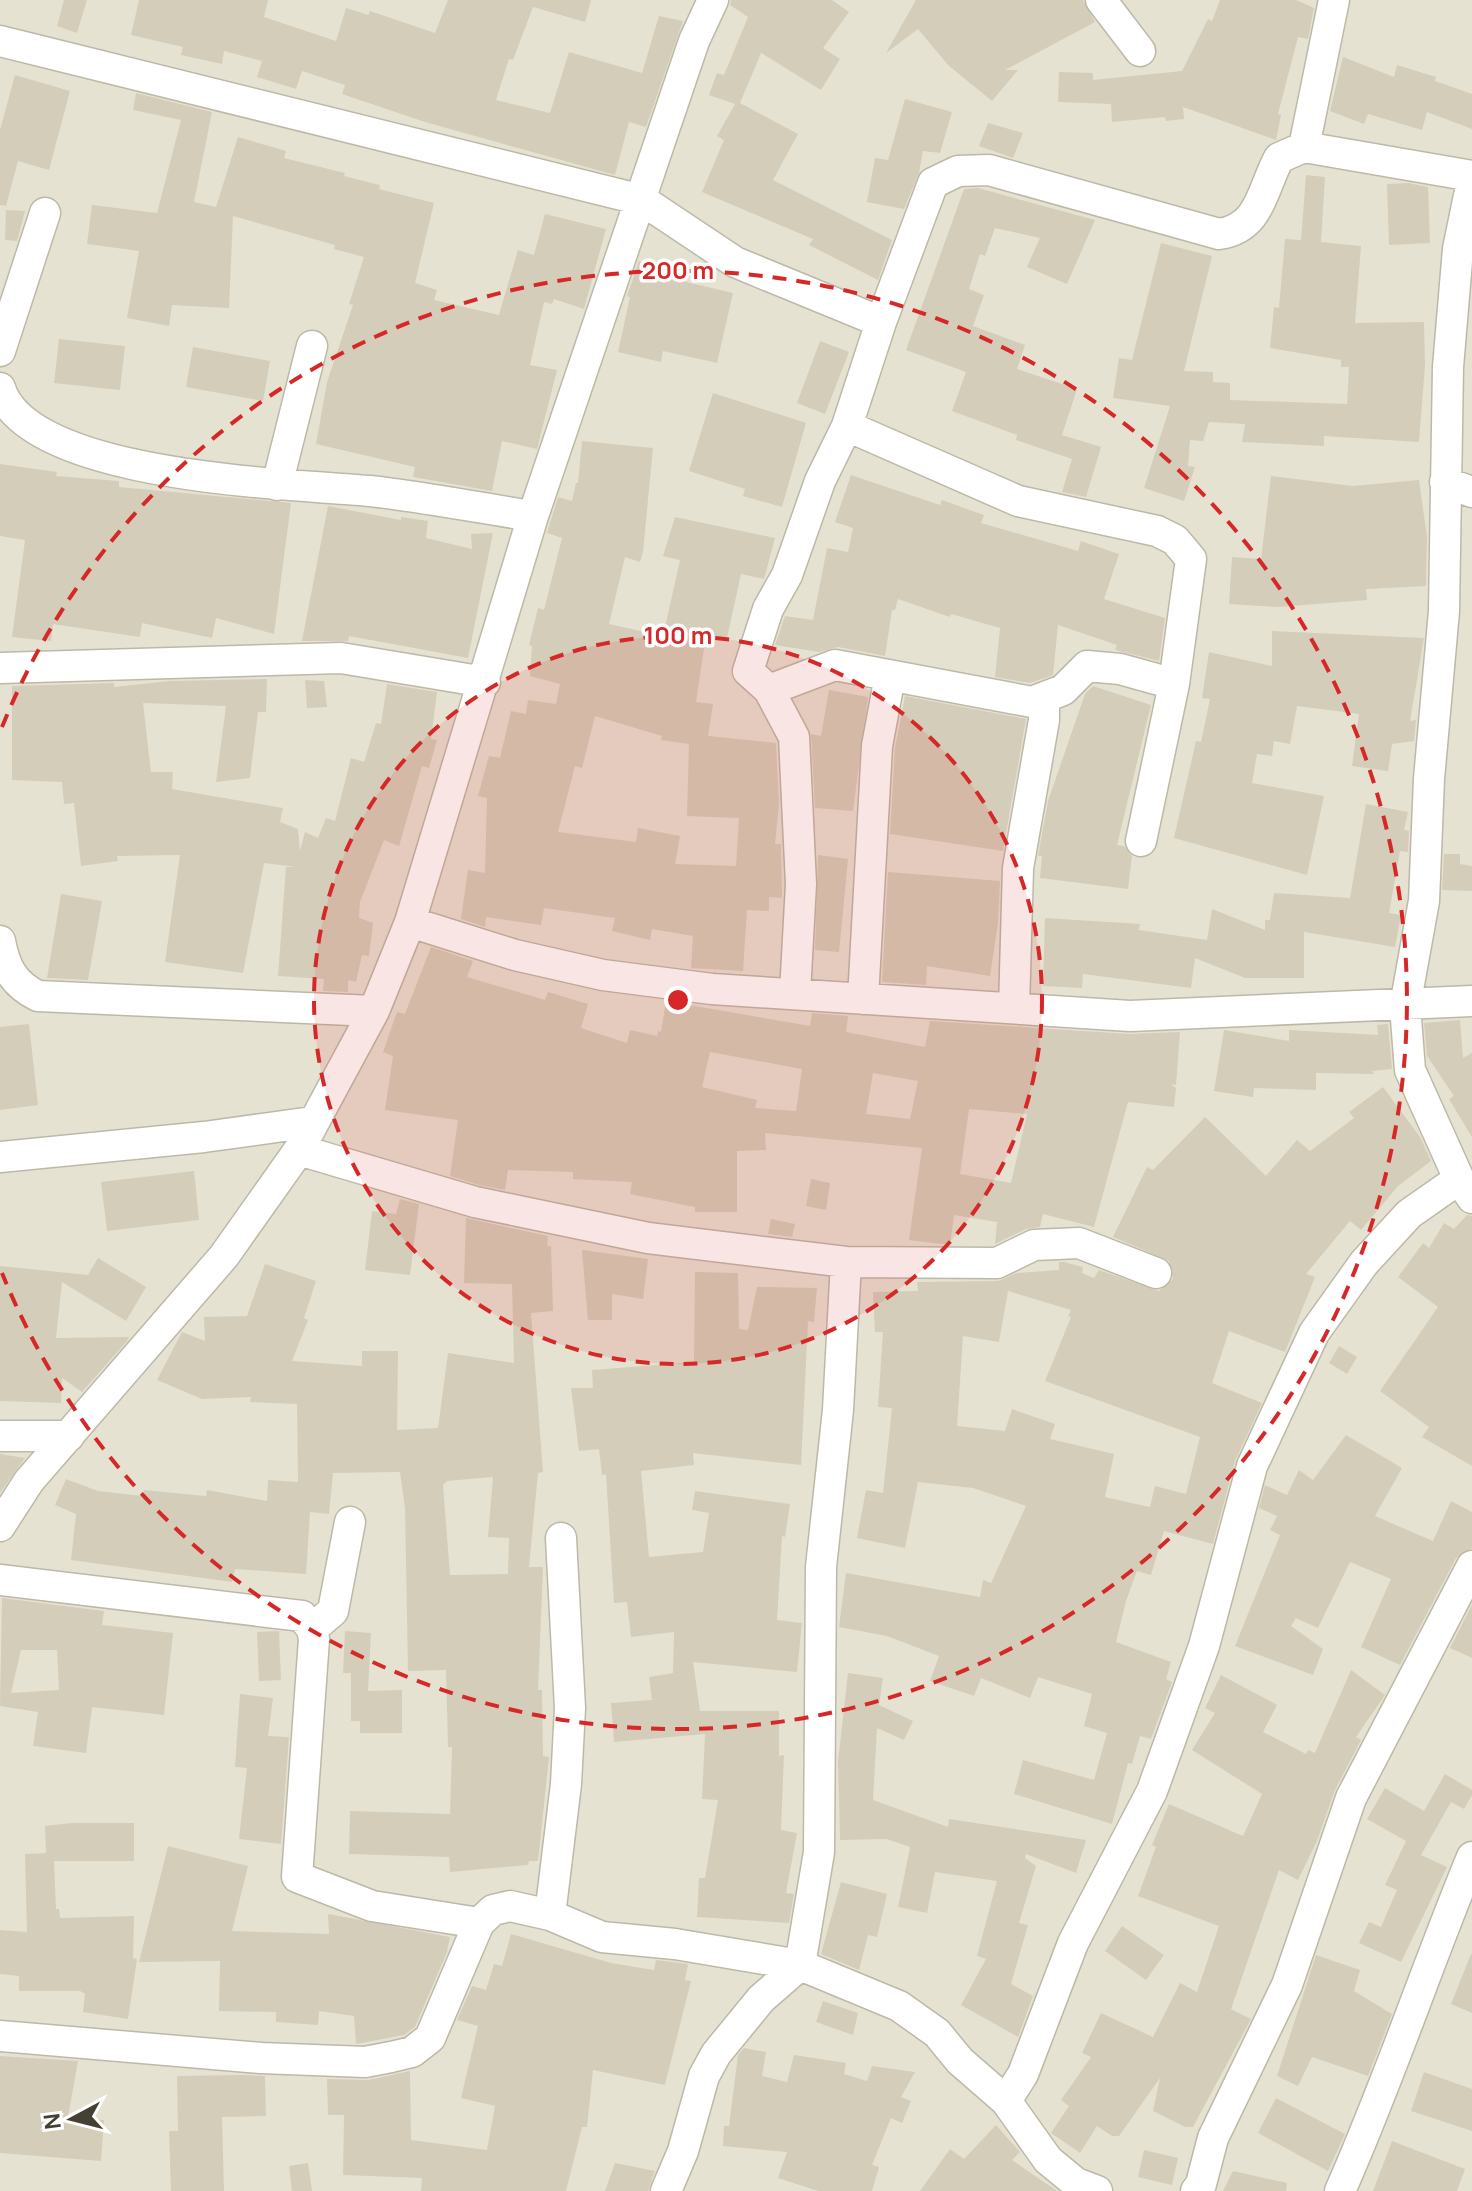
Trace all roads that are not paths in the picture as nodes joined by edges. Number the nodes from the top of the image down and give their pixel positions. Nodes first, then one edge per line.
1 (713, 0) edge
2 (1101, 0) edge
3 (1334, 0) edge
4 (0, 41) edge
5 (1140, 51) dead end
6 (1304, 147) junction
7 (1472, 179) edge
8 (642, 200) junction
9 (45, 213) dead end
10 (881, 322) junction
11 (312, 346) dead end
12 (0, 351) edge
13 (0, 388) edge
14 (847, 426) junction
15 (277, 485) junction
16 (1458, 487) edge
17 (533, 516) junction
18 (1, 676) edge
19 (890, 676) junction
20 (485, 682) junction
21 (1174, 684) junction
22 (769, 690) junction
23 (1044, 700) junction
24 (1141, 841) dead end
25 (410, 922) junction
26 (0, 941) edge
27 (795, 993) junction
28 (863, 999) junction
29 (1472, 1001) edge
30 (1405, 1006) junction
31 (1014, 1008) junction
32 (374, 1011) junction
33 (312, 1122) junction
34 (299, 1150) junction
35 (0, 1157) edge
36 (1465, 1189) edge
37 (846, 1262) junction
38 (1156, 1273) dead end
39 (0, 1436) edge
40 (69, 1436) junction
41 (350, 1522) dead end
42 (0, 1526) edge
43 (561, 1538) dead end
44 (1472, 1566) edge
45 (0, 1580) edge
46 (312, 1629) junction
47 (1472, 1857) edge
48 (550, 1915) junction
49 (479, 1923) junction
50 (800, 1965) junction
51 (0, 2036) edge
52 (1006, 2101) junction
53 (666, 2191) edge
54 (1097, 2191) edge
55 (1196, 2191) edge
56 (1340, 2191) edge

1 - 8 street
2 - 5 street
3 - 6 street
4 - 8 street
6 - 7 street
6 - 10 street
7 - 16 street
8 - 10 street
8 - 17 street
9 - 12 street
10 - 14 street
11 - 15 street
13 - 15 street
14 - 21 street
14 - 22 street
15 - 17 street
16 - 30 street
17 - 20 street
18 - 20 street
19 - 22 street
19 - 23 street
19 - 28 street
20 - 25 street
21 - 23 street
21 - 24 street
22 - 27 street
23 - 31 street
25 - 27 street
25 - 32 street
26 - 32 street
27 - 28 street
28 - 31 street
29 - 30 street
30 - 31 street
30 - 36 street
32 - 33 street
33 - 34 street
33 - 35 street
34 - 37 street
34 - 40 street
36 - 52 street
37 - 38 street
37 - 50 street
39 - 40 street
40 - 42 street
41 - 46 street
43 - 48 street
44 - 55 street
45 - 46 street
46 - 49 street
47 - 56 street
48 - 49 street
48 - 50 street
49 - 51 street
50 - 52 street
50 - 53 street
52 - 54 street

